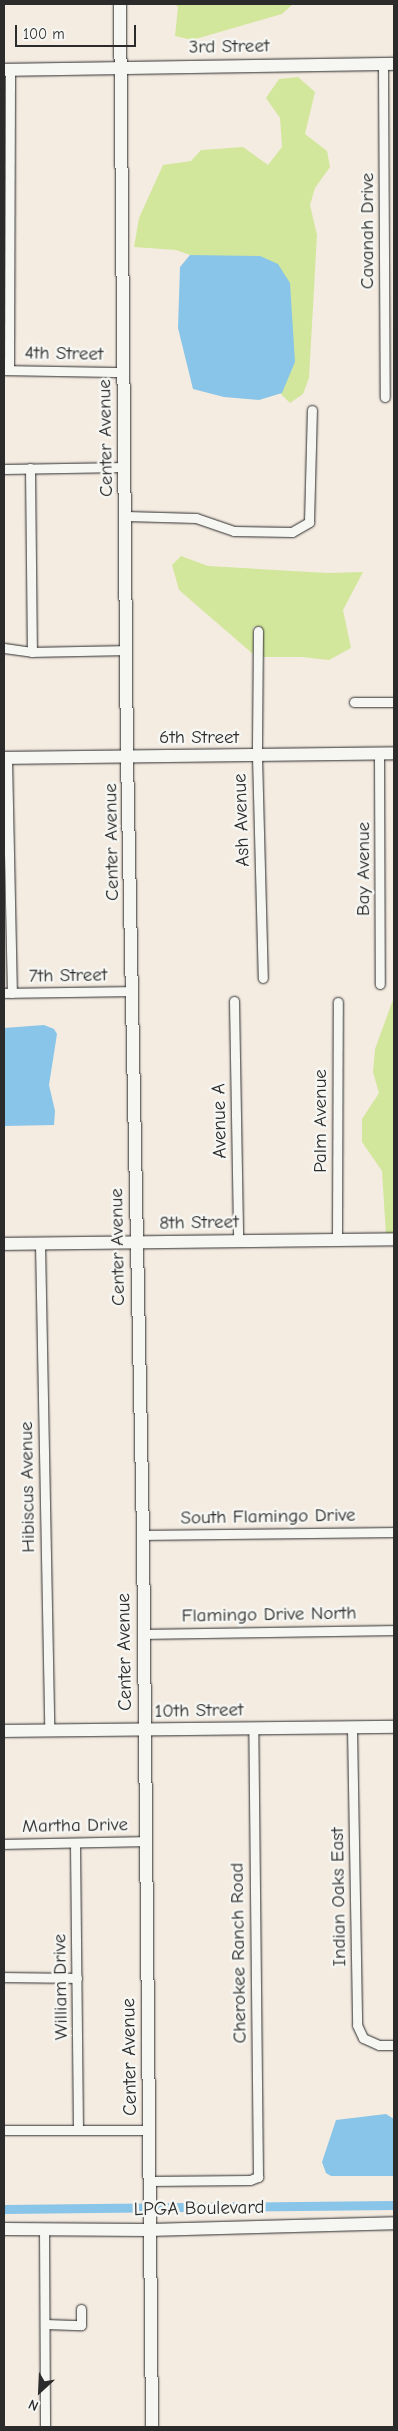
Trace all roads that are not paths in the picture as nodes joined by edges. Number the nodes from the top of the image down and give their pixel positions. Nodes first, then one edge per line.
1 (120, 4) edge
2 (389, 64) edge
3 (120, 67) junction
4 (7, 70) edge
5 (6, 370) edge
6 (124, 372) junction
7 (385, 397) dead end
8 (312, 410) dead end
9 (125, 467) junction
10 (30, 468) junction
11 (4, 469) edge
12 (126, 516) junction
13 (258, 631) dead end
14 (4, 648) edge
15 (127, 650) junction
16 (32, 652) junction
17 (354, 702) dead end
18 (394, 702) edge
19 (394, 753) edge
20 (380, 754) junction
21 (257, 756) junction
22 (127, 757) junction
23 (5, 758) edge
24 (263, 978) dead end
25 (380, 984) dead end
26 (133, 991) junction
27 (8, 993) edge
28 (234, 1001) dead end
29 (338, 1002) dead end
30 (394, 1239) edge
31 (337, 1240) junction
32 (238, 1241) junction
33 (136, 1242) junction
34 (40, 1243) junction
35 (4, 1244) edge
36 (394, 1532) edge
37 (143, 1535) junction
38 (394, 1630) edge
39 (144, 1634) junction
40 (394, 1727) edge
41 (352, 1728) junction
42 (253, 1729) junction
43 (49, 1731) junction
44 (145, 1731) junction
45 (4, 1732) edge
46 (146, 1841) junction
47 (4, 1844) edge
48 (74, 1844) junction
49 (4, 1978) edge
50 (77, 1978) junction
51 (392, 2045) edge
52 (4, 2130) edge
53 (78, 2130) junction
54 (150, 2130) junction
55 (150, 2181) junction
56 (394, 2222) edge
57 (44, 2228) junction
58 (4, 2229) edge
59 (149, 2230) junction
60 (81, 2309) dead end
61 (45, 2324) junction
62 (45, 2427) edge
63 (152, 2427) edge

1 - 3 street, Center Avenue
2 - 3 street, 3rd Street
2 - 7 street, Cavanah Drive
3 - 4 street, 3rd Street
3 - 6 street, Center Avenue
4 - 5 street
5 - 6 street, 4th Street
6 - 9 street, Center Avenue
8 - 12 street
9 - 10 street
9 - 12 street, Center Avenue
10 - 11 street
10 - 16 street
12 - 15 street, Center Avenue
13 - 21 street, Ash Avenue
14 - 16 street
15 - 16 street
15 - 22 street, Center Avenue
17 - 18 street
19 - 20 street, 6th Street
20 - 21 street, 6th Street
20 - 25 street, Bay Avenue
21 - 22 street, 6th Street
21 - 24 street, Ash Avenue
22 - 23 street, 6th Street
22 - 26 street, Center Avenue
23 - 27 street
26 - 27 street, 7th Street
26 - 33 street, Center Avenue
28 - 32 street, Avenue A
29 - 31 street, Palm Avenue
30 - 31 street, 8th Street
31 - 32 street, 8th Street
32 - 33 street, 8th Street
33 - 34 street, 8th Street
33 - 37 street, Center Avenue
34 - 35 street, 8th Street
34 - 43 street, Hibiscus Avenue
36 - 37 street, South Flamingo Drive
37 - 39 street, Center Avenue
38 - 39 street, Flamingo Drive North
39 - 44 street, Center Avenue
40 - 41 street, 10th Street
41 - 42 street, 10th Street
41 - 51 street, Indian Oaks East
42 - 44 street, 10th Street
42 - 55 street, Cherokee Ranch Road
43 - 44 street, 10th Street
43 - 45 street, 10th Street
44 - 46 street, Center Avenue
46 - 48 street, Martha Drive
46 - 54 street, Center Avenue
47 - 48 street, Martha Drive
48 - 50 street, William Drive
49 - 50 street
50 - 53 street, William Drive
52 - 53 street
53 - 54 street
54 - 55 street, Center Avenue
55 - 59 street, Center Avenue
56 - 59 street, LPGA Boulevard
57 - 58 street, LPGA Boulevard
57 - 59 street, LPGA Boulevard
57 - 61 street
59 - 63 street, Center Avenue
60 - 61 street
61 - 62 street

